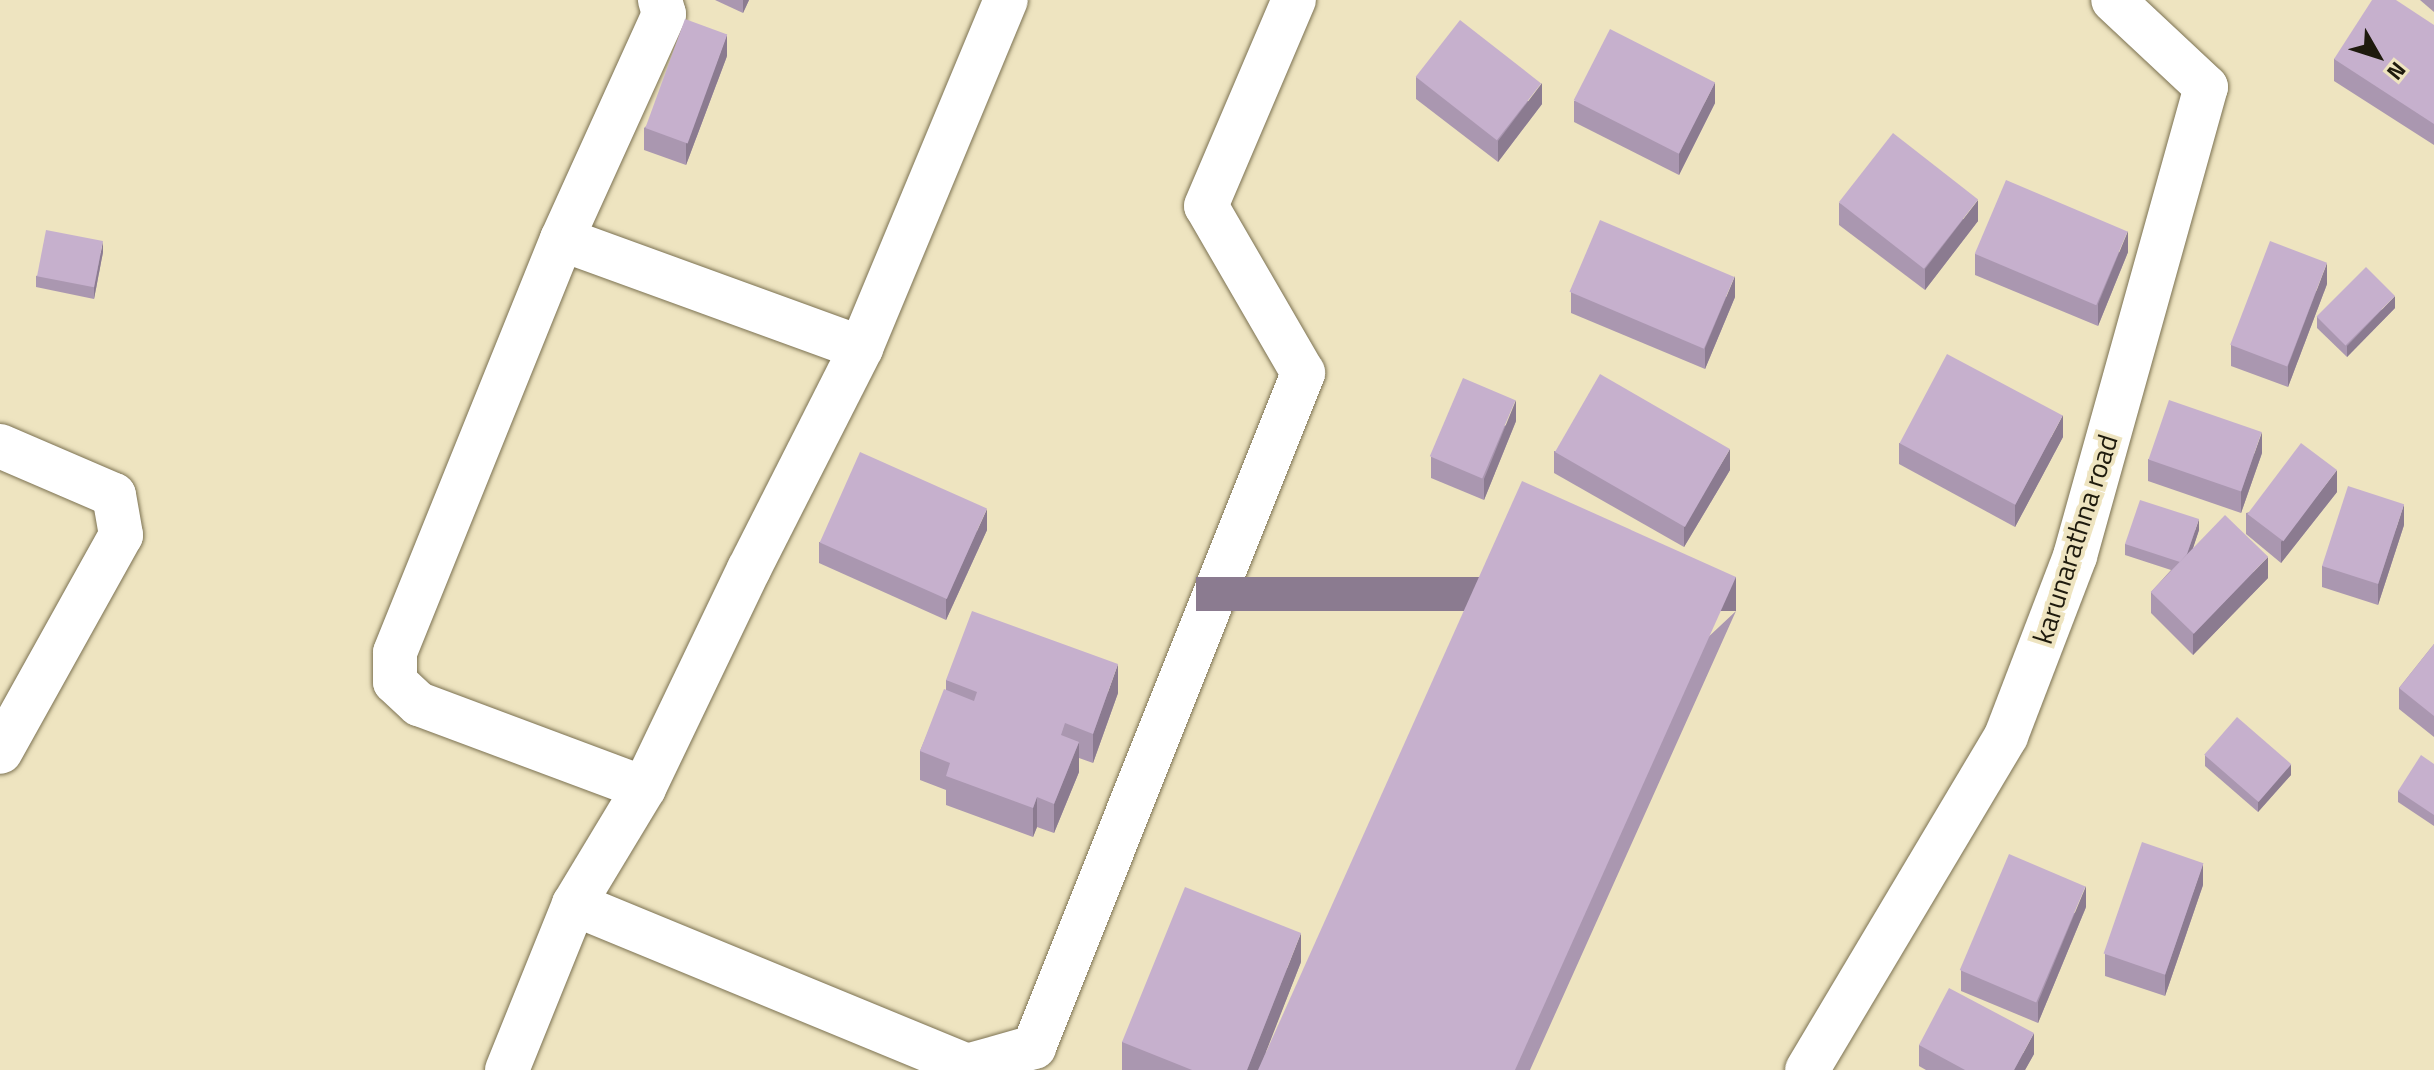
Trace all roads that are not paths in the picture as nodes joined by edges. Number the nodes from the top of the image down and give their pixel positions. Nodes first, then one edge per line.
1 (660, 0) edge
2 (1006, 0) edge
3 (1294, 0) edge
4 (2113, 0) edge
5 (562, 239) junction
6 (861, 348) junction
7 (0, 446) edge
8 (0, 752) edge
9 (644, 788) junction
10 (574, 904) junction
11 (507, 1070) edge
12 (1807, 1070) edge

1 - 5 street
2 - 6 street
3 - 10 street
4 - 12 street, karunarathna road
5 - 6 street
5 - 9 street
6 - 9 street
7 - 8 street
9 - 10 street
10 - 11 street

